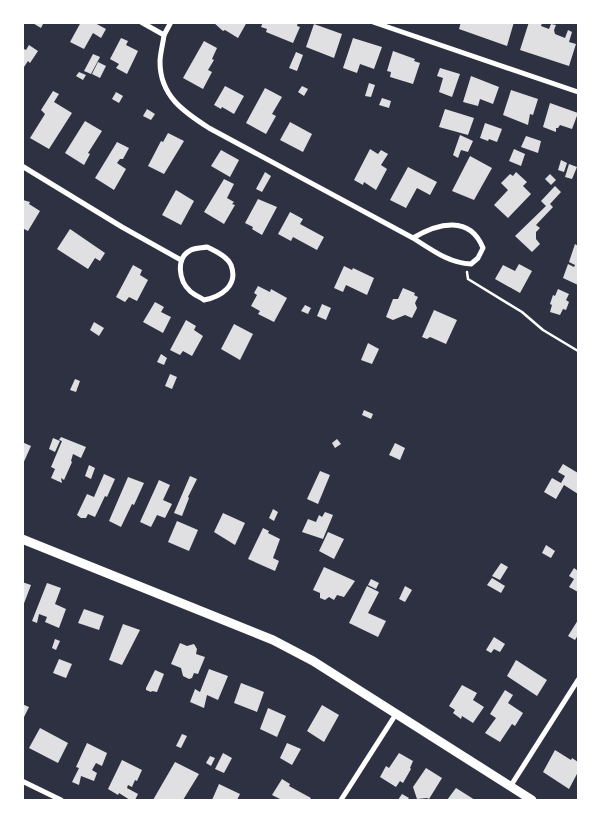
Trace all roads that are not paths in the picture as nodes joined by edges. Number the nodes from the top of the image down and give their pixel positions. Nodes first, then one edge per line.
1 (141, 22) edge
2 (172, 22) edge
3 (373, 22) edge
4 (164, 35) junction
5 (578, 92) edge
6 (22, 166) edge
7 (413, 238) junction
8 (181, 260) junction
9 (22, 539) edge
10 (578, 680) edge
11 (396, 714) junction
12 (22, 781) edge
13 (510, 787) junction
14 (61, 800) edge
15 (341, 800) edge
16 (532, 800) edge

1 - 4 street
2 - 4 street
3 - 5 street
4 - 7 street
6 - 8 street
7 - 7 street
8 - 8 street
9 - 11 street
10 - 13 street
11 - 13 street
11 - 15 street
12 - 14 street
13 - 16 street

